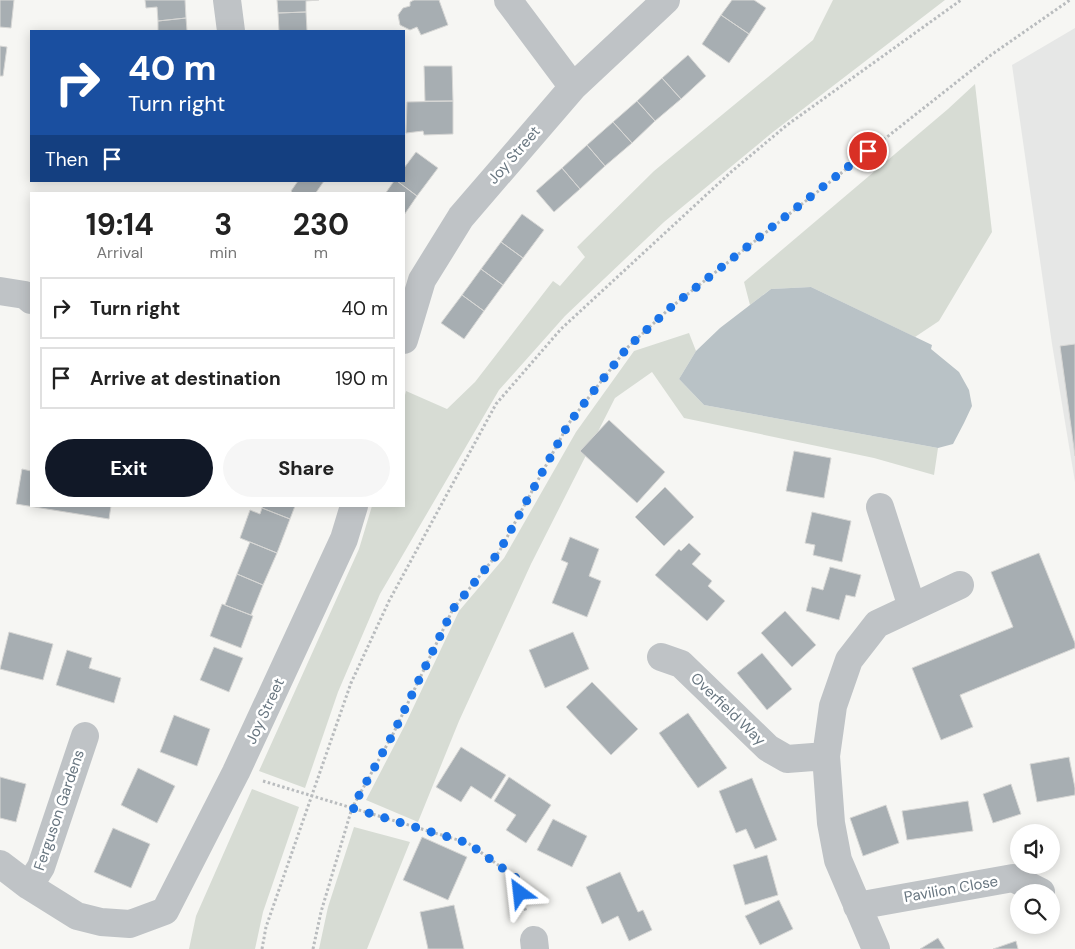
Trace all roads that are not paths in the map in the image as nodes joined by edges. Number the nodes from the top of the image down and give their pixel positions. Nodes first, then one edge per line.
1 (227, 0) edge
2 (508, 0) edge
3 (666, 0) edge
4 (231, 30) edge
5 (573, 87) junction
6 (0, 291) edge
7 (30, 299) edge
8 (405, 337) edge
9 (354, 507) edge
10 (880, 508) dead end
11 (960, 585) dead end
12 (912, 607) junction
13 (661, 657) dead end
14 (85, 736) dead end
15 (826, 756) junction
16 (0, 864) edge
17 (1025, 884) edge
18 (29, 886) junction
19 (857, 906) junction
20 (165, 911) joint
21 (876, 949) edge

1 - 4 street
2 - 5 street
3 - 5 street, Joy Street
5 - 8 street, Joy Street
6 - 7 street
9 - 20 street, Joy Street
10 - 12 street
11 - 12 street
12 - 15 street
13 - 15 street, Overfield Way
14 - 18 street, Ferguson Gardens
15 - 19 street
16 - 18 street
17 - 19 street, Pavilion Close
18 - 20 street, Ferguson Gardens
19 - 21 street

